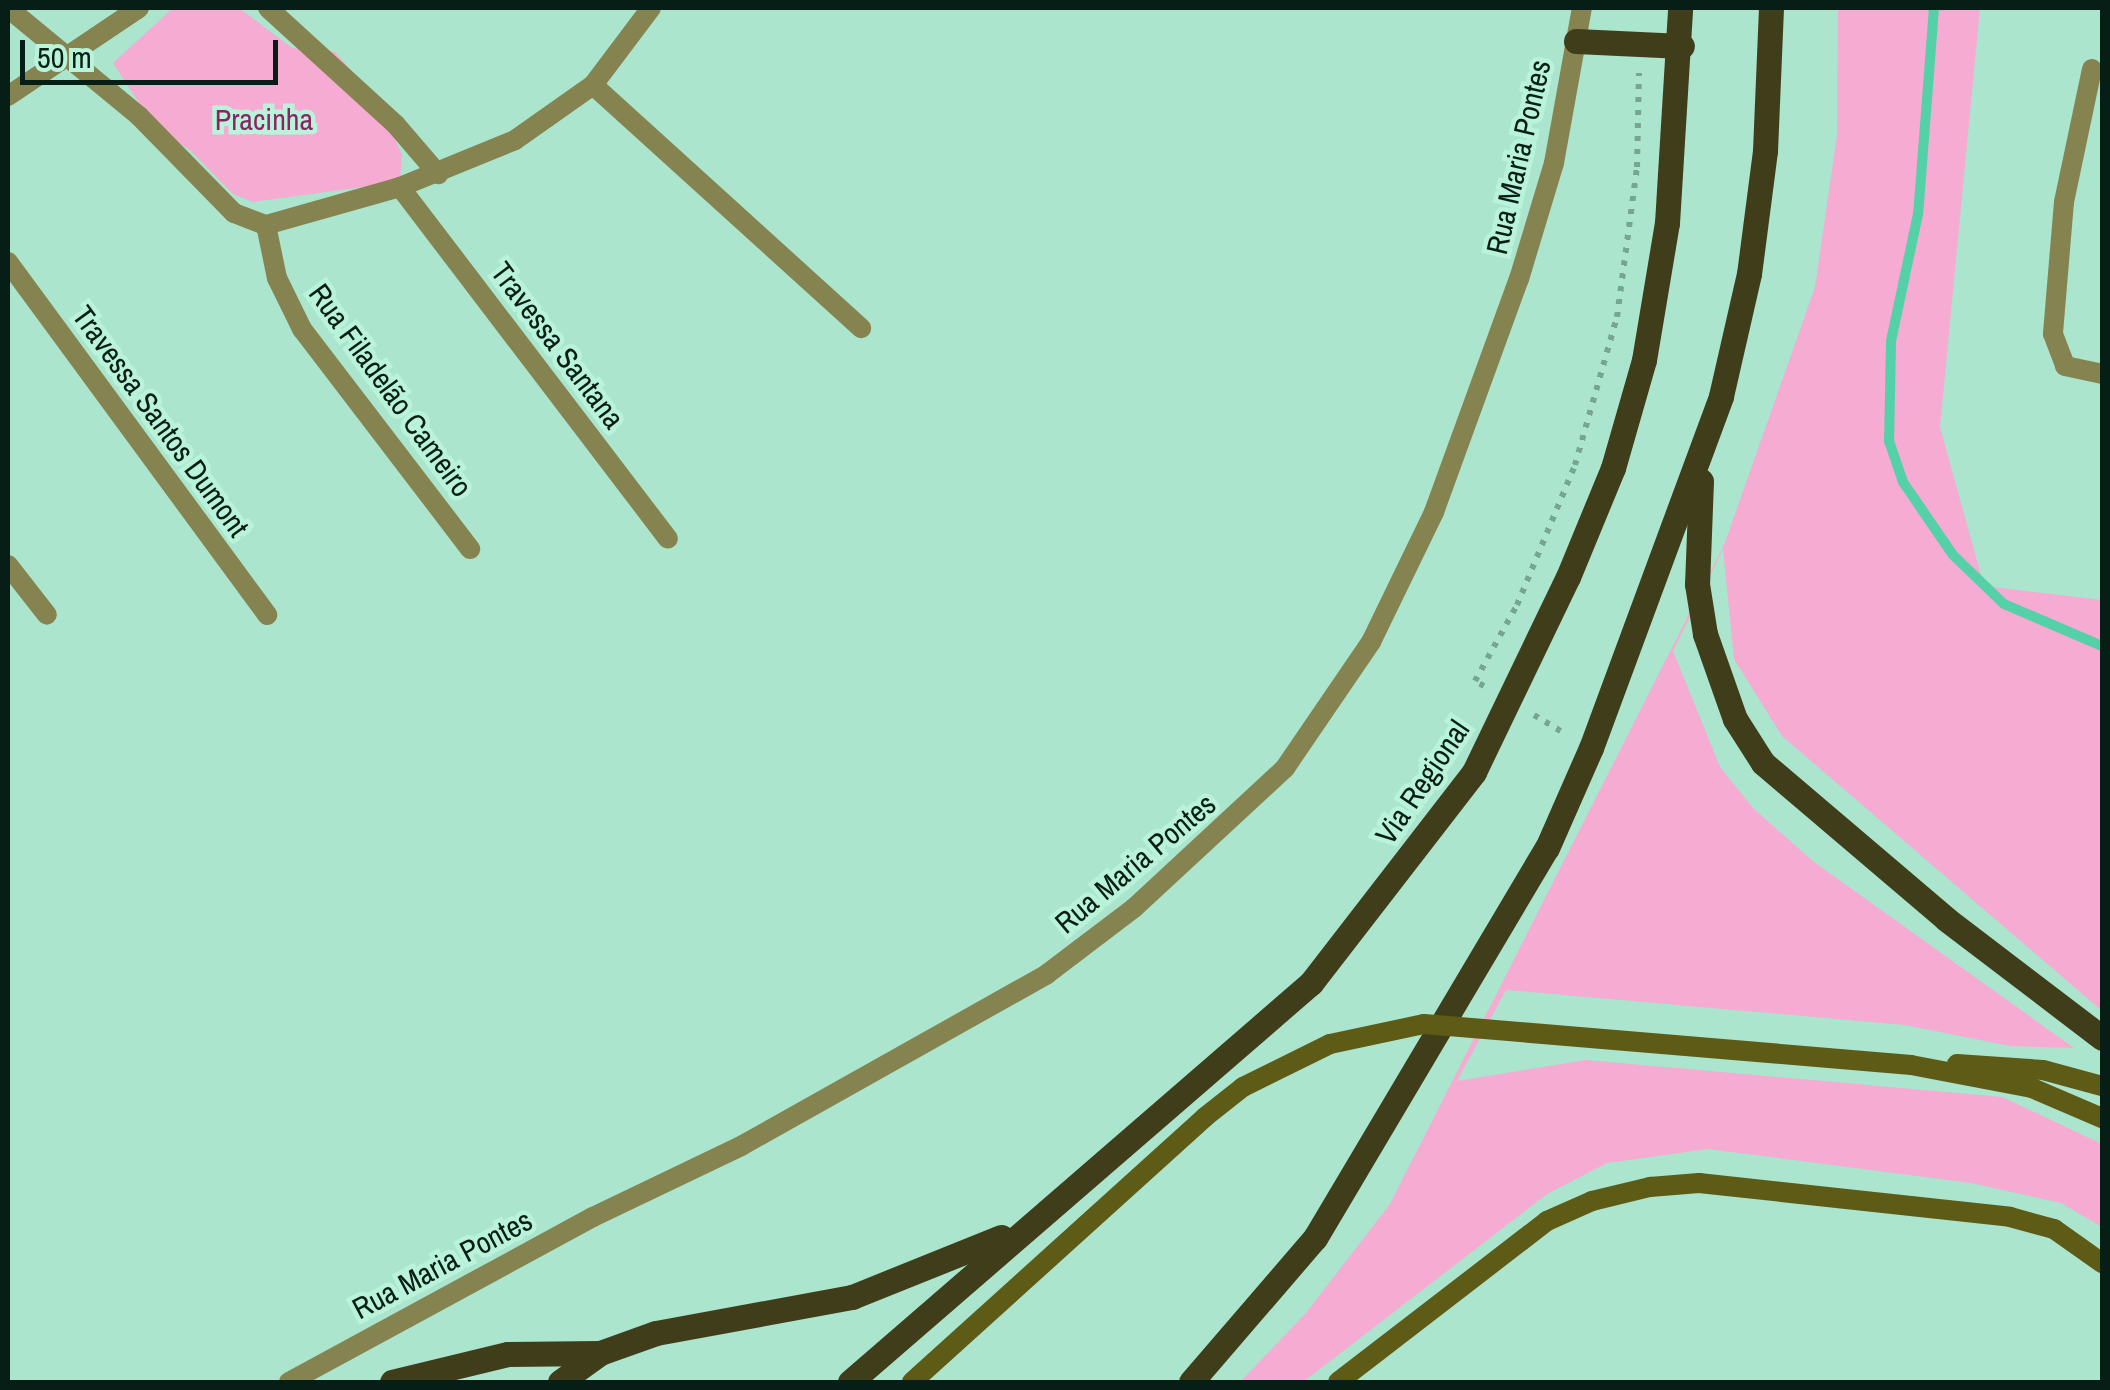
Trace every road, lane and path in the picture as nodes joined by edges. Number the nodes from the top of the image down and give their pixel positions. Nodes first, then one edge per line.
1 (8, 8) edge
2 (139, 8) edge
3 (268, 8) edge
4 (650, 8) edge
5 (1582, 8) edge
6 (1680, 8) edge
7 (1771, 8) edge
8 (1576, 41) junction
9 (1640, 43) junction
10 (1682, 46) junction
11 (68, 54) junction
12 (2092, 69) dead end
13 (592, 84) junction
14 (8, 96) edge
15 (438, 174) junction
16 (400, 187) junction
17 (266, 225) junction
18 (8, 262) edge
19 (861, 328) dead end
20 (2102, 374) edge
21 (1702, 460) junction
22 (668, 539) dead end
23 (470, 550) dead end
24 (8, 565) edge
25 (47, 615) dead end
26 (267, 615) dead end
27 (1475, 681) dead end
28 (2102, 1038) edge
29 (1911, 1065) junction
30 (2102, 1086) edge
31 (2102, 1118) edge
32 (1020, 1229) junction
33 (2102, 1263) edge
34 (600, 1353) junction
35 (289, 1382) edge
36 (392, 1382) edge
37 (560, 1382) edge
38 (850, 1382) edge
39 (912, 1382) edge
40 (1191, 1382) edge
41 (1338, 1382) edge

1 - 11 street
2 - 11 street
3 - 15 street
4 - 13 street
5 - 8 street, Rua Maria Pontes
6 - 10 main road, Via Regional
7 - 21 main road
8 - 9 main road
8 - 35 street, Rua Maria Pontes
9 - 10 main road
9 - 27 path
10 - 32 main road, Via Regional
11 - 14 street
11 - 17 street
12 - 20 street
13 - 15 street
13 - 19 street
15 - 16 street
16 - 17 street
16 - 22 street, Travessa Santana
17 - 23 street, Rua Filadelão Cameiro
18 - 26 street, Travessa Santos Dumont
21 - 28 main road
21 - 40 main road
24 - 25 street
29 - 30 main road
29 - 31 main road
29 - 39 main road, bridge
32 - 34 main road
32 - 38 main road, Via Regional
33 - 41 main road
34 - 36 main road
34 - 37 main road

